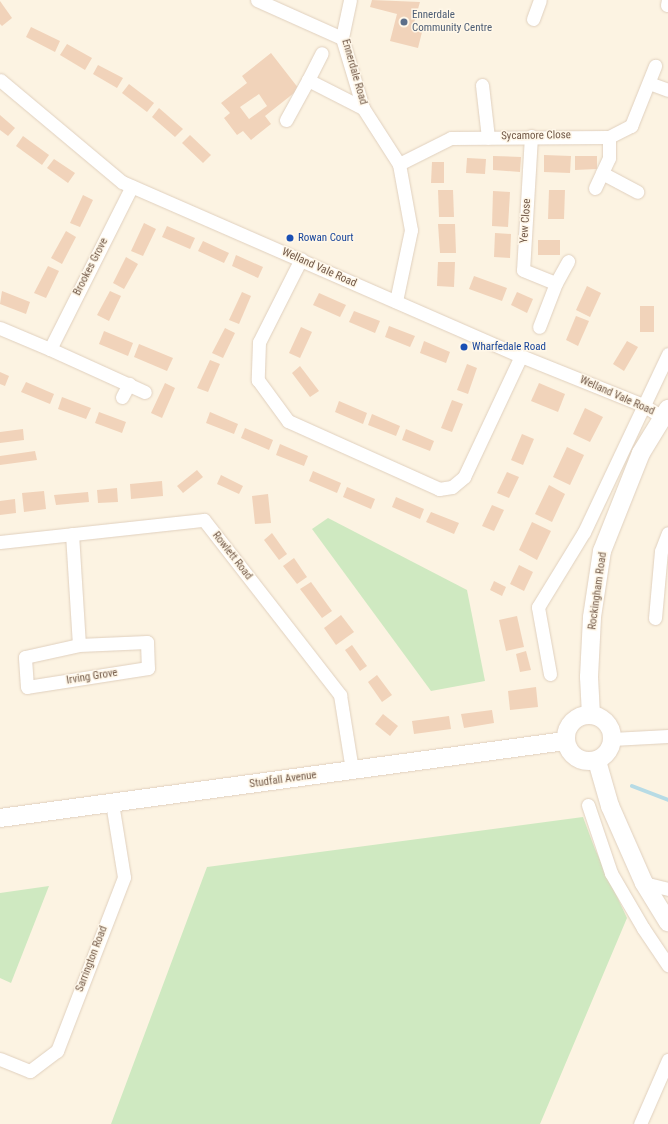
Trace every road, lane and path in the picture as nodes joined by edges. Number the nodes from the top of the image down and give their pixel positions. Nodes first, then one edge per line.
1 (257, 0) edge
2 (350, 0) edge
3 (540, 0) edge
4 (533, 19) dead end
5 (342, 38) junction
6 (322, 53) dead end
7 (655, 66) dead end
8 (0, 80) edge
9 (308, 80) junction
10 (649, 83) junction
11 (482, 85) dead end
12 (668, 90) edge
13 (363, 108) junction
14 (286, 120) dead end
15 (531, 136) junction
16 (609, 137) junction
17 (488, 138) junction
18 (399, 164) junction
19 (602, 173) junction
20 (132, 186) junction
21 (595, 188) dead end
22 (637, 192) dead end
23 (301, 259) junction
24 (568, 261) dead end
25 (556, 283) junction
26 (396, 301) junction
27 (539, 327) dead end
28 (0, 328) edge
29 (50, 349) junction
30 (668, 354) edge
31 (521, 356) junction
32 (129, 384) junction
33 (145, 392) dead end
34 (122, 397) dead end
35 (643, 405) junction
36 (665, 413) edge
37 (668, 533) edge
38 (72, 534) junction
39 (0, 542) edge
40 (662, 598) edge
41 (655, 618) dead end
42 (79, 645) junction
43 (550, 674) dead end
44 (591, 715) junction
45 (668, 736) edge
46 (612, 739) junction
47 (565, 741) junction
48 (597, 760) junction
49 (352, 770) junction
50 (112, 803) junction
51 (588, 806) dead end
52 (0, 818) edge
53 (644, 883) junction
54 (668, 889) edge
55 (668, 922) edge
56 (668, 965) edge
57 (0, 1059) edge
58 (668, 1060) edge
59 (640, 1124) edge

1 - 5 street
2 - 5 street, Ennerdale Road
3 - 4 street
5 - 13 street, Ennerdale Road
6 - 9 street
7 - 10 street, Sycamore Close
8 - 20 street, Welland Vale Road
9 - 13 street
9 - 14 street
10 - 12 street
10 - 16 street, Sycamore Close
11 - 17 street
13 - 18 street, Ennerdale Road
15 - 16 street, Sycamore Close
15 - 17 street, Sycamore Close
15 - 25 street, Yew Close
16 - 19 street
17 - 18 street, Sycamore Close
18 - 26 street, Ennerdale Road
19 - 21 street
19 - 22 street
20 - 23 street, Welland Vale Road
20 - 29 street, Brookes Grove
23 - 26 street, Welland Vale Road
23 - 31 street
24 - 25 street
25 - 27 street
26 - 31 street, Welland Vale Road
28 - 29 street
29 - 32 street
30 - 35 street
31 - 35 street, Welland Vale Road
32 - 33 street
32 - 34 street
35 - 36 street, Welland Vale Road
35 - 43 street
36 - 44 street, Rockingham Road
37 - 40 street
38 - 39 street, Rowlett Road
38 - 42 street
38 - 49 street, Rowlett Road
40 - 41 street
42 - 42 street, Irving Grove
44 - 46 street
44 - 47 street
45 - 46 street
46 - 48 street
47 - 48 street
47 - 49 street, Studfall Avenue
48 - 53 street
49 - 50 street, Studfall Avenue
50 - 52 street, Studfall Avenue
50 - 57 street, Sarrington Road
51 - 56 street
53 - 54 street
53 - 55 street
58 - 59 street

